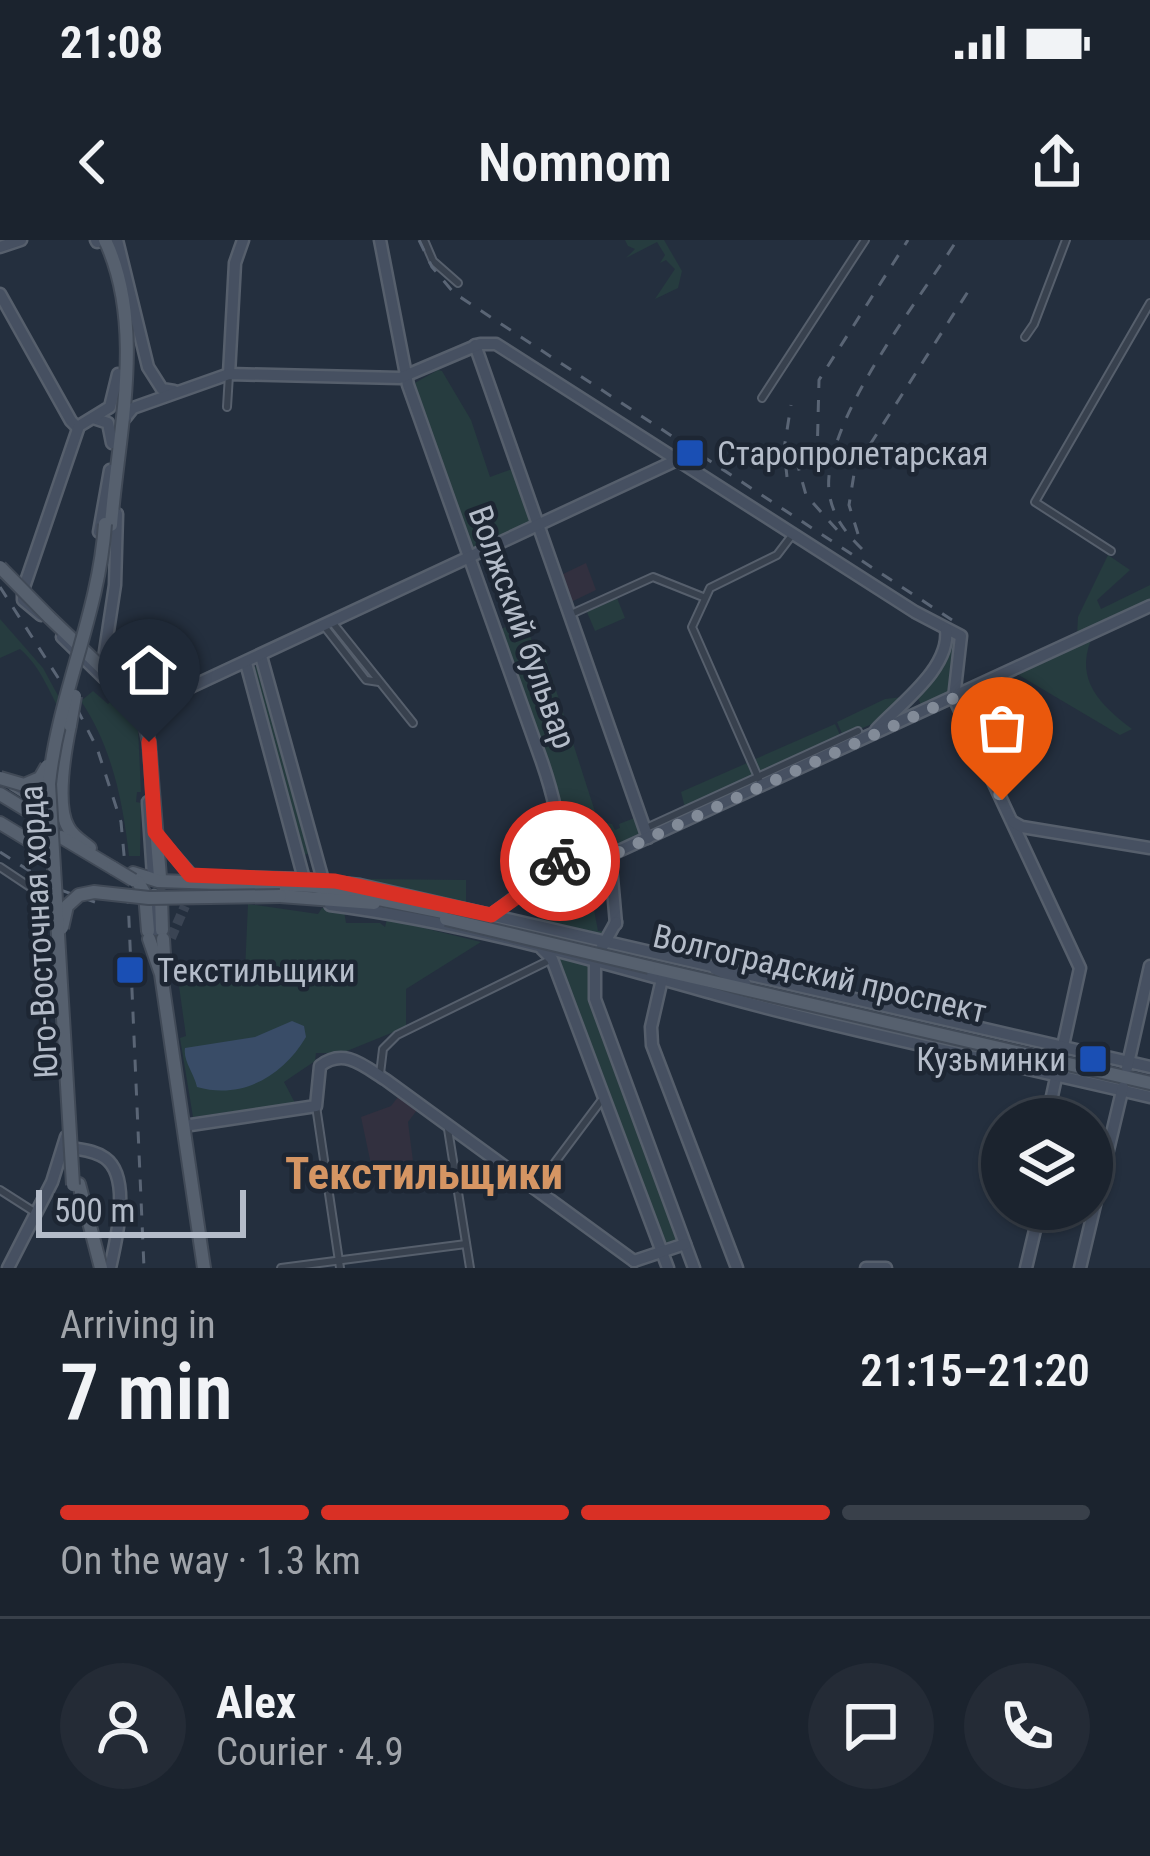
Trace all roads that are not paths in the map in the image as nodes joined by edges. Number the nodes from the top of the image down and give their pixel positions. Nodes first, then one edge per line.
1 (20, 240) edge
2 (117, 240) edge
3 (243, 240) edge
4 (380, 240) edge
5 (424, 240) edge
6 (865, 240) edge
7 (1066, 240) edge
8 (99, 241) edge
9 (0, 247) edge
10 (458, 283) dead end
11 (0, 295) edge
12 (1150, 303) edge
13 (1024, 337) dead end
14 (475, 346) junction
15 (125, 354) junction
16 (118, 374) junction
17 (229, 374) junction
18 (153, 377) junction
19 (406, 377) junction
20 (178, 391) junction
21 (762, 398) dead end
22 (227, 407) dead end
23 (90, 419) junction
24 (78, 428) junction
25 (116, 443) junction
26 (677, 460) junction
27 (113, 466) junction
28 (108, 525) junction
29 (536, 525) junction
30 (793, 534) junction
31 (1112, 551) dead end
32 (470, 556) junction
33 (0, 563) edge
34 (26, 585) junction
35 (704, 598) junction
36 (1150, 606) edge
37 (569, 615) junction
38 (52, 616) junction
39 (328, 624) junction
40 (83, 627) junction
41 (946, 629) junction
42 (69, 631) junction
43 (110, 632) junction
44 (261, 656) junction
45 (246, 663) junction
46 (107, 671) junction
47 (77, 688) junction
48 (123, 688) junction
49 (954, 698) junction
50 (155, 704) junction
51 (139, 711) junction
52 (413, 723) dead end
53 (57, 730) junction
54 (864, 734) junction
55 (149, 742) junction
56 (0, 777) edge
57 (147, 780) junction
58 (760, 782) junction
59 (0, 797) edge
60 (0, 821) edge
61 (1012, 822) junction
62 (58, 828) junction
63 (1028, 828) junction
64 (155, 832) junction
65 (646, 834) junction
66 (1022, 842) junction
67 (1150, 848) edge
68 (316, 854) junction
69 (57, 856) junction
70 (560, 856) junction
71 (610, 856) junction
72 (300, 860) junction
73 (113, 865) junction
74 (0, 867) edge
75 (156, 877) joint
76 (259, 877) junction
77 (134, 878) junction
78 (304, 878) junction
79 (323, 880) junction
80 (219, 885) junction
81 (58, 893) junction
82 (154, 898) junction
83 (264, 898) junction
84 (333, 900) junction
85 (380, 904) junction
86 (185, 905) joint
87 (475, 911) junction
88 (393, 915) junction
89 (491, 915) junction
90 (447, 916) junction
91 (62, 928) junction
92 (469, 932) junction
93 (158, 935) junction
94 (486, 936) junction
95 (613, 942) junction
96 (539, 948) junction
97 (552, 959) junction
98 (695, 960) junction
99 (602, 962) junction
100 (649, 963) junction
101 (1150, 966) edge
102 (163, 968) junction
103 (662, 979) junction
104 (746, 983) junction
105 (718, 994) junction
106 (764, 994) junction
107 (881, 1021) junction
108 (898, 1037) junction
109 (967, 1041) junction
110 (990, 1060) junction
111 (1061, 1061) junction
112 (1150, 1067) edge
113 (379, 1076) junction
114 (1126, 1076) junction
115 (1150, 1081) edge
116 (604, 1097) junction
117 (1150, 1097) edge
118 (1052, 1098) edge
119 (316, 1106) junction
120 (186, 1125) junction
121 (447, 1126) junction
122 (63, 1151) junction
123 (76, 1185) junction
124 (535, 1189) junction
125 (0, 1190) edge
126 (85, 1208) junction
127 (36, 1213) junction
128 (118, 1219) junction
129 (1035, 1230) edge
130 (466, 1244) junction
131 (685, 1244) junction
132 (662, 1252) junction
133 (339, 1264) edge
134 (635, 1264) edge
135 (8, 1268) edge
136 (102, 1268) edge
137 (207, 1268) edge
138 (281, 1268) edge
139 (470, 1268) edge
140 (668, 1268) edge
141 (694, 1268) edge
142 (737, 1268) edge
143 (866, 1268) edge
144 (886, 1268) edge
145 (1026, 1268) edge
146 (1080, 1268) edge

1 - 9 main road
2 - 18 main road
3 - 17 main road
4 - 19 main road, Волжский бульвар
5 - 10 street
6 - 21 street
7 - 13 street
8 - 15 main road, Юго-Восточная хорда
8 - 16 main road, Юго-Восточная хорда
11 - 24 main road
12 - 31 street
14 - 19 main road
14 - 26 main road
14 - 29 main road, Волжский бульвар
15 - 18 main road
15 - 25 main road, Юго-Восточная хорда
16 - 23 main road
16 - 25 main road, Юго-Восточная хорда
17 - 19 main road
17 - 20 main road
17 - 22 street
18 - 20 main road
19 - 32 main road, Волжский бульвар
20 - 25 main road
23 - 24 main road
23 - 25 main road
24 - 34 main road
25 - 27 main road, Юго-Восточная хорда
26 - 29 main road
26 - 30 main road
27 - 28 main road, Юго-Восточная хорда
27 - 40 main road
27 - 43 main road
28 - 47 main road, Юго-Восточная хорда, bridge
28 - 53 main road, Юго-Восточная хорда, bridge
29 - 32 main road
29 - 37 main road, Волжский бульвар
30 - 35 street
30 - 41 main road
32 - 39 main road
32 - 70 main road, Волжский бульвар
33 - 34 street
33 - 38 main road, bridge
34 - 38 main road
34 - 51 main road
35 - 37 street
35 - 58 street
36 - 49 main road
37 - 65 main road, Волжский бульвар
38 - 42 main road
38 - 48 main road
39 - 44 main road
39 - 52 street
40 - 42 main road
40 - 43 main road
41 - 49 main road
41 - 54 main road
42 - 46 main road
43 - 46 main road
44 - 45 main road
44 - 68 main road
45 - 50 main road
45 - 72 main road
46 - 48 main road
47 - 62 main road, bridge
47 - 91 main road, Юго-Восточная хорда, bridge
48 - 51 main road
49 - 54 main road
49 - 61 main road
50 - 51 main road
50 - 55 main road
51 - 55 main road
51 - 57 main road
53 - 56 main road, bridge
53 - 81 main road, Юго-Восточная хорда, bridge
54 - 58 main road
55 - 64 main road
56 - 62 main road
57 - 75 main road
57 - 77 main road
58 - 65 main road
59 - 62 main road, Волгоградский проспект
59 - 62 main road, Волгоградский проспект
60 - 69 main road
60 - 81 main road, bridge
61 - 63 main road
61 - 66 main road
62 - 69 main road
62 - 73 main road, Волгоградский проспект
62 - 73 main road, Волгоградский проспект
63 - 66 main road
63 - 67 main road
64 - 75 main road
64 - 76 main road
65 - 71 main road
66 - 111 main road
68 - 72 main road
68 - 79 main road
69 - 81 main road
70 - 71 main road
70 - 89 main road
71 - 95 main road
72 - 78 main road
73 - 77 main road, Волгоградский проспект, bridge
74 - 81 street
76 - 78 main road
76 - 80 main road
77 - 80 main road, Волгоградский проспект
77 - 82 main road
78 - 79 main road
79 - 87 main road
80 - 83 main road
80 - 85 main road, Волгоградский проспект
80 - 90 main road, Волгоградский проспект
81 - 122 main road
81 - 123 main road, Юго-Восточная хорда, bridge
82 - 86 street
82 - 93 main road
83 - 86 main road
83 - 88 main road
84 - 85 main road
84 - 88 main road
84 - 91 main road, bridge
85 - 90 main road, Волгоградский проспект
87 - 89 main road
87 - 92 main road
88 - 92 main road
89 - 94 main road
89 - 95 main road
90 - 100 main road, Волгоградский проспект, bridge
91 - 123 main road, Юго-Восточная хорда, bridge
92 - 94 main road
93 - 102 main road
93 - 102 main road
94 - 96 main road
95 - 98 main road
95 - 99 main road
96 - 97 main road
96 - 99 main road
97 - 113 street
97 - 116 main road
98 - 104 main road
98 - 111 main road
99 - 103 main road
99 - 131 main road
100 - 104 main road, Волгоградский проспект
100 - 106 main road, Волгоградский проспект
101 - 114 main road
102 - 120 main road
103 - 105 main road
103 - 142 main road
104 - 111 main road, Волгоградский проспект
105 - 106 main road
105 - 108 main road
106 - 107 main road, Волгоградский проспект
107 - 108 main road
107 - 109 main road, Волгоградский проспект
108 - 110 main road
109 - 110 main road
109 - 111 main road, Волгоградский проспект
110 - 111 main road
111 - 114 main road, Волгоградский проспект
111 - 118 main road
112 - 114 main road
113 - 119 main road
113 - 121 main road
114 - 115 main road, Волгоградский проспект
114 - 117 main road
114 - 146 main road
116 - 124 street
116 - 132 main road
119 - 120 main road
119 - 133 street
120 - 137 main road
121 - 124 main road
121 - 130 street
122 - 127 main road
122 - 128 main road
123 - 126 main road, Юго-Восточная хорда
123 - 136 main road, Юго-Восточная хорда
124 - 134 main road
125 - 127 street
126 - 128 main road
126 - 136 main road, Юго-Восточная хорда
127 - 135 main road
128 - 136 main road
129 - 145 main road
130 - 133 street
130 - 139 street
131 - 132 main road
131 - 141 main road
132 - 134 main road
132 - 140 main road
133 - 138 street
143 - 144 main road

